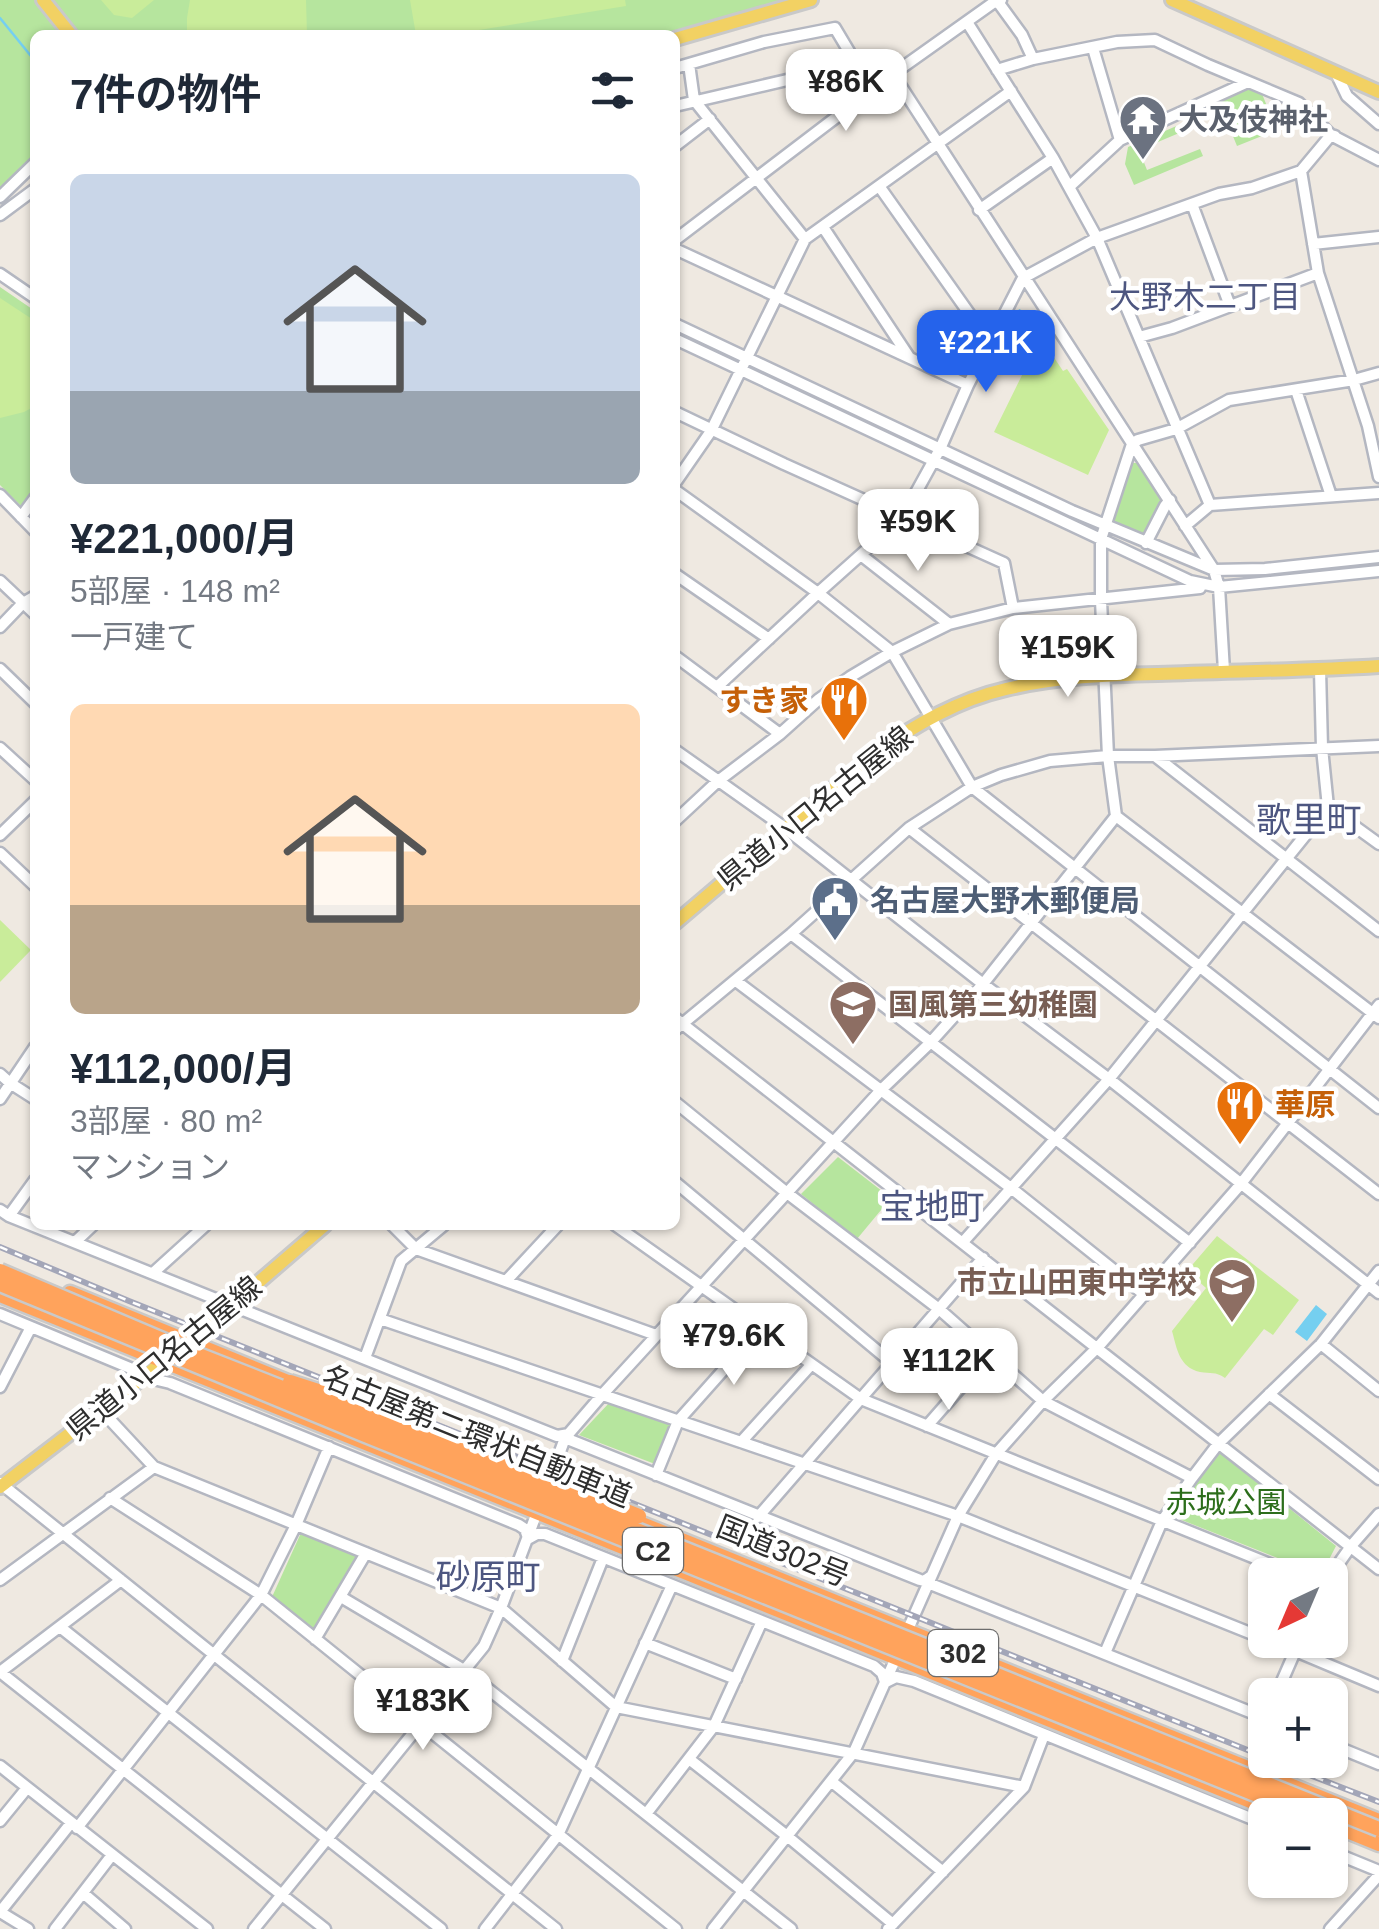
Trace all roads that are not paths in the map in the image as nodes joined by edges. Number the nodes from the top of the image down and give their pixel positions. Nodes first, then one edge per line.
1 (43, 0) edge
2 (812, 0) edge
3 (1172, 0) edge
4 (1000, 1) edge
5 (966, 22) junction
6 (67, 30) edge
7 (680, 38) edge
8 (1093, 48) junction
9 (1033, 59) junction
10 (689, 64) junction
11 (856, 64) junction
12 (680, 67) edge
13 (997, 70) junction
14 (892, 74) junction
15 (1337, 75) junction
16 (1248, 82) junction
17 (872, 90) junction
18 (1011, 91) junction
19 (1379, 92) edge
20 (694, 100) junction
21 (680, 104) edge
22 (710, 120) junction
23 (1379, 124) edge
24 (1331, 135) junction
25 (1120, 140) junction
26 (680, 142) edge
27 (937, 144) junction
28 (1379, 151) edge
29 (1053, 158) junction
30 (1379, 160) edge
31 (30, 168) edge
32 (1300, 171) junction
33 (756, 178) junction
34 (879, 186) junction
35 (1069, 187) junction
36 (0, 196) edge
37 (30, 197) edge
38 (1192, 204) junction
39 (979, 210) junction
40 (0, 216) edge
41 (823, 227) junction
42 (680, 236) edge
43 (1379, 237) edge
44 (1097, 238) junction
45 (804, 239) junction
46 (1313, 244) junction
47 (680, 251) edge
48 (1318, 273) junction
49 (0, 274) edge
50 (1023, 278) junction
51 (30, 295) edge
52 (777, 296) junction
53 (1230, 306) junction
54 (680, 327) edge
55 (1139, 337) junction
56 (680, 341) edge
57 (990, 343) junction
58 (910, 358) junction
59 (744, 364) junction
60 (1379, 373) edge
61 (1354, 380) junction
62 (968, 385) junction
63 (1296, 390) junction
64 (680, 414) edge
65 (1176, 429) junction
66 (712, 430) junction
67 (1132, 444) junction
68 (940, 449) junction
69 (933, 462) junction
70 (1379, 477) edge
71 (680, 479) edge
72 (680, 491) edge
73 (1379, 492) edge
74 (0, 495) edge
75 (1331, 496) junction
76 (1170, 500) junction
77 (30, 505) edge
78 (1210, 505) junction
79 (22, 517) junction
80 (902, 518) junction
81 (30, 526) edge
82 (1105, 526) junction
83 (1185, 526) junction
84 (1101, 539) junction
85 (1146, 542) junction
86 (861, 555) junction
87 (1379, 557) edge
88 (1214, 570) junction
89 (1379, 571) edge
90 (680, 577) edge
91 (0, 581) edge
92 (1219, 587) junction
93 (818, 592) junction
94 (30, 599) edge
95 (1100, 600) junction
96 (24, 603) junction
97 (1013, 608) junction
98 (30, 609) edge
99 (949, 624) junction
100 (0, 627) edge
101 (769, 639) junction
102 (892, 652) junction
103 (680, 659) edge
104 (1379, 666) edge
105 (0, 669) edge
106 (1320, 670) junction
107 (1224, 671) junction
108 (1104, 676) junction
109 (718, 686) junction
110 (30, 698) edge
111 (932, 716) junction
112 (780, 734) junction
113 (1379, 746) edge
114 (0, 748) edge
115 (1322, 748) junction
116 (680, 753) edge
117 (1108, 756) junction
118 (1155, 756) junction
119 (30, 775) edge
120 (718, 780) junction
121 (972, 788) junction
122 (30, 806) edge
123 (1328, 807) junction
124 (680, 816) edge
125 (1116, 816) junction
126 (785, 828) junction
127 (909, 828) junction
128 (0, 834) edge
129 (1379, 844) edge
130 (0, 853) edge
131 (1285, 858) junction
132 (1073, 868) junction
133 (30, 881) edge
134 (852, 881) junction
135 (1242, 914) junction
136 (680, 918) edge
137 (1030, 923) junction
138 (1379, 931) edge
139 (791, 934) junction
140 (1200, 968) junction
141 (736, 980) junction
142 (983, 984) junction
143 (1377, 1012) edge
144 (1156, 1018) junction
145 (680, 1022) edge
146 (680, 1026) edge
147 (930, 1043) junction
148 (30, 1054) edge
149 (1329, 1069) junction
150 (0, 1074) edge
151 (1109, 1079) junction
152 (10, 1084) junction
153 (882, 1089) junction
154 (30, 1097) edge
155 (0, 1099) edge
156 (680, 1106) edge
157 (1379, 1108) edge
158 (1288, 1122) junction
159 (1054, 1139) junction
160 (834, 1142) junction
161 (1240, 1185) junction
162 (30, 1186) edge
163 (680, 1186) edge
164 (1011, 1188) junction
165 (787, 1193) junction
166 (1379, 1194) edge
167 (5, 1213) edge
168 (30, 1223) edge
169 (46, 1230) edge
170 (88, 1230) edge
171 (200, 1230) edge
172 (319, 1230) edge
173 (397, 1230) edge
174 (438, 1230) edge
175 (553, 1230) edge
176 (621, 1230) edge
177 (744, 1240) junction
178 (75, 1242) junction
179 (963, 1242) junction
180 (1190, 1243) junction
181 (416, 1249) junction
182 (984, 1258) junction
183 (0, 1268) edge
184 (1379, 1271) edge
185 (153, 1273) junction
186 (506, 1281) junction
187 (0, 1284) edge
188 (1368, 1285) junction
189 (700, 1287) junction
190 (1379, 1294) edge
191 (0, 1295) edge
192 (1145, 1295) junction
193 (232, 1305) junction
194 (939, 1309) junction
195 (0, 1314) edge
196 (380, 1319) junction
197 (30, 1327) junction
198 (760, 1329) junction
199 (656, 1335) junction
200 (104, 1338) junction
201 (189, 1342) junction
202 (1321, 1344) junction
203 (75, 1346) junction
204 (1098, 1347) junction
205 (990, 1354) junction
206 (365, 1358) junction
207 (163, 1362) junction
208 (892, 1363) junction
209 (220, 1364) junction
210 (811, 1364) junction
211 (140, 1380) junction
212 (0, 1387) edge
213 (1379, 1391) edge
214 (1269, 1394) junction
215 (602, 1395) junction
216 (860, 1399) junction
217 (1043, 1401) junction
218 (101, 1410) junction
219 (678, 1421) junction
220 (927, 1426) junction
221 (568, 1436) junction
222 (741, 1442) junction
223 (1218, 1444) junction
224 (329, 1448) junction
225 (996, 1454) junction
226 (804, 1463) junction
227 (154, 1467) junction
228 (656, 1475) junction
229 (1192, 1478) junction
230 (1379, 1479) edge
231 (1, 1485) edge
232 (547, 1486) junction
233 (491, 1494) junction
234 (110, 1498) junction
235 (464, 1502) junction
236 (537, 1513) junction
237 (1379, 1514) edge
238 (958, 1516) junction
239 (758, 1517) junction
240 (1162, 1521) junction
241 (296, 1525) junction
242 (62, 1533) junction
243 (528, 1540) junction
244 (1351, 1546) junction
245 (636, 1553) junction
246 (366, 1554) junction
247 (603, 1558) junction
248 (1254, 1558) edge
249 (1343, 1558) edge
250 (1379, 1569) edge
251 (654, 1578) junction
252 (930, 1579) junction
253 (0, 1580) edge
254 (121, 1580) junction
255 (672, 1585) junction
256 (798, 1587) junction
257 (1132, 1587) junction
258 (261, 1595) junction
259 (341, 1598) junction
260 (501, 1608) junction
261 (762, 1621) junction
262 (60, 1627) junction
263 (907, 1631) junction
264 (1248, 1632) edge
265 (847, 1638) junction
266 (316, 1640) junction
267 (646, 1643) junction
268 (825, 1646) junction
269 (1105, 1652) junction
270 (214, 1654) junction
271 (896, 1658) junction
272 (1324, 1658) edge
273 (562, 1661) junction
274 (464, 1670) junction
275 (0, 1672) edge
276 (736, 1678) junction
277 (885, 1683) junction
278 (967, 1686) junction
279 (1379, 1686) edge
280 (1061, 1692) junction
281 (616, 1707) junction
282 (980, 1708) junction
283 (1248, 1711) edge
284 (168, 1712) junction
285 (420, 1725) junction
286 (714, 1726) junction
287 (1044, 1734) junction
288 (1348, 1751) edge
289 (854, 1752) junction
290 (689, 1759) junction
291 (1379, 1764) edge
292 (0, 1766) edge
293 (588, 1769) junction
294 (122, 1770) junction
295 (1190, 1776) junction
296 (374, 1782) junction
297 (831, 1782) junction
298 (1024, 1787) junction
299 (27, 1788) junction
300 (1265, 1798) edge
301 (1204, 1800) junction
302 (1248, 1800) edge
303 (646, 1814) junction
304 (1248, 1816) edge
305 (1379, 1819) edge
306 (0, 1821) edge
307 (74, 1825) junction
308 (1379, 1830) edge
309 (1348, 1831) edge
310 (558, 1835) junction
311 (788, 1836) junction
312 (326, 1840) junction
313 (1348, 1840) edge
314 (1379, 1844) edge
315 (1379, 1853) edge
316 (112, 1855) junction
317 (1348, 1859) edge
318 (942, 1872) junction
319 (1379, 1873) edge
320 (743, 1892) junction
321 (83, 1893) junction
322 (513, 1894) junction
323 (282, 1895) junction
324 (0, 1912) edge
325 (190, 1916) junction
326 (891, 1926) edge
327 (28, 1929) edge
328 (55, 1929) edge
329 (125, 1929) edge
330 (180, 1929) edge
331 (207, 1929) edge
332 (254, 1929) edge
333 (325, 1929) edge
334 (441, 1929) edge
335 (485, 1929) edge
336 (556, 1929) edge
337 (676, 1929) edge
338 (713, 1929) edge
339 (791, 1929) edge
340 (1330, 1929) edge

1 - 6 main road
2 - 7 main road
3 - 15 main road
4 - 5 street
4 - 9 street
5 - 13 street
5 - 14 street
8 - 9 street
8 - 16 street
8 - 25 street
9 - 13 street
10 - 11 street
10 - 12 street
10 - 20 street
11 - 17 street
11 - 20 street
13 - 18 street
14 - 17 street
14 - 27 street
15 - 19 main road
15 - 23 street
16 - 24 street
16 - 25 street
17 - 33 street
18 - 27 street
18 - 29 street
20 - 21 street
20 - 22 street
22 - 26 street
22 - 33 street
24 - 28 street
24 - 30 street
24 - 32 street
25 - 35 street
27 - 34 street
27 - 39 street
29 - 35 street
29 - 39 street
31 - 36 street
32 - 38 street
32 - 46 street
33 - 42 street
33 - 45 street
34 - 41 street
34 - 57 street
35 - 44 street
37 - 40 street
38 - 44 street
38 - 53 street
39 - 50 street
41 - 45 street
41 - 58 street
43 - 46 street
44 - 50 street
44 - 55 street
45 - 52 street
46 - 48 street
47 - 52 street
48 - 53 street
48 - 61 street
49 - 51 street
50 - 57 street
50 - 67 street
52 - 58 street
52 - 59 street
53 - 55 street
54 - 59 street
55 - 65 street
56 - 59 street
57 - 62 street
58 - 62 street
59 - 66 street
59 - 68 street
59 - 69 street
60 - 61 street
61 - 63 street
61 - 70 street
62 - 68 street
63 - 65 street
63 - 75 street
64 - 66 street
65 - 67 street
65 - 78 street
66 - 71 street
66 - 80 street
67 - 76 street
67 - 82 street
68 - 69 street
68 - 82 street
69 - 80 street
69 - 84 street
72 - 93 street
73 - 75 street
74 - 79 street
75 - 78 street
76 - 83 street
76 - 85 street
77 - 79 street
78 - 83 street
79 - 81 street
80 - 86 street
80 - 97 street
82 - 84 street
82 - 85 street
83 - 88 street
84 - 92 street
84 - 95 street
85 - 88 street
86 - 93 street
86 - 99 street
87 - 88 street
88 - 92 street
89 - 92 street
90 - 101 street
91 - 96 street
92 - 95 street
92 - 107 street
93 - 101 street
93 - 102 street
94 - 96 street
95 - 97 street
95 - 108 street
96 - 98 street
96 - 100 street
97 - 99 street
99 - 102 street
101 - 109 street
102 - 111 street
102 - 112 street
103 - 109 street
104 - 106 main road, 県道小口名古屋線
105 - 110 street
106 - 107 main road, 県道小口名古屋線
106 - 115 street
107 - 108 main road, 県道小口名古屋線
108 - 111 main road, 県道小口名古屋線
108 - 117 street
109 - 112 street
111 - 121 street
111 - 126 main road, 県道小口名古屋線
112 - 120 street
113 - 115 street
114 - 119 street
115 - 118 street
115 - 123 street
116 - 120 street
117 - 118 street
117 - 121 street
117 - 125 street
118 - 131 street
120 - 124 street
120 - 126 street
121 - 127 street
121 - 132 street
122 - 128 street
123 - 129 street
123 - 131 street
125 - 132 street
125 - 135 street
126 - 134 street
126 - 136 main road, 県道小口名古屋線
127 - 134 street
127 - 137 street
130 - 133 street
131 - 135 street
131 - 138 street
132 - 137 street
132 - 140 street
134 - 139 street
134 - 142 street
135 - 140 street
135 - 143 street
137 - 142 street
137 - 144 street
139 - 141 street
139 - 147 street
140 - 144 street
140 - 149 street
141 - 145 street
141 - 153 street
142 - 147 street
142 - 151 street
143 - 149 street
144 - 151 street
144 - 158 street
146 - 160 street
147 - 153 street
147 - 159 street
148 - 152 street
149 - 157 street
149 - 158 street
150 - 152 street
151 - 159 street
151 - 161 street
152 - 154 street
152 - 155 street
153 - 160 street
153 - 164 street
156 - 165 street
158 - 161 street
158 - 166 street
159 - 164 street
159 - 180 street
160 - 165 street
160 - 179 street
161 - 180 street
161 - 188 street
162 - 167 street
163 - 177 street
164 - 179 street
164 - 192 street
165 - 177 street
165 - 194 street
167 - 168 street
169 - 178 street
170 - 178 street
171 - 185 street
172 - 193 main road, 県道小口名古屋線
173 - 181 street
174 - 181 street
175 - 186 street
176 - 189 street
177 - 189 street
177 - 208 street
178 - 185 street
179 - 182 street
180 - 192 street
181 - 186 street
181 - 196 street
182 - 194 street
182 - 204 street
183 - 201 highway, 国道302号 / 302
183 - 209 highway, 名古屋第二環状自動車道 / C2, bridge
184 - 188 street
185 - 193 street
186 - 199 street
187 - 300 highway, 名古屋第二環状自動車道 / C2, bridge
188 - 190 street
188 - 202 street
189 - 198 street
189 - 199 street
191 - 200 highway, 国道302号 / 302
192 - 204 street
193 - 201 main road, 県道小口名古屋線
193 - 206 street
194 - 205 street
194 - 208 street
195 - 197 street
196 - 206 street
196 - 215 street
197 - 203 street
197 - 212 street
198 - 210 street
198 - 219 street
199 - 215 street
200 - 203 street
200 - 207 highway, 国道302号 / 302
201 - 207 main road, 県道小口名古屋線
201 - 232 highway, 国道302号 / 302
202 - 213 street
202 - 214 street
203 - 211 street
204 - 217 street
204 - 223 street
205 - 217 street
205 - 220 street
206 - 221 street
207 - 211 main road, 県道小口名古屋線
207 - 233 highway, 国道302号 / 302
208 - 216 street
209 - 256 highway, bridge
209 - 308 highway, 名古屋第二環状自動車道 / C2, bridge
210 - 216 street
210 - 222 street
211 - 218 main road, 県道小口名古屋線
211 - 224 street
214 - 223 street
214 - 230 street
215 - 219 street
215 - 221 street
216 - 220 street
216 - 226 street
217 - 225 street
217 - 229 street
218 - 227 street
218 - 231 main road, 県道小口名古屋線
219 - 222 street
219 - 228 street
220 - 225 street
221 - 228 street
221 - 232 street
222 - 226 street
223 - 229 street
223 - 244 street
224 - 235 street
224 - 241 street
225 - 238 street
225 - 240 street
226 - 238 street
226 - 239 street
227 - 234 street
227 - 241 street
228 - 239 street
229 - 240 street
231 - 242 street
232 - 236 street
232 - 256 highway, 国道302号 / 302
233 - 235 street
233 - 236 highway, 国道302号 / 302
234 - 242 street
234 - 258 street
235 - 243 street
236 - 243 street
236 - 245 highway, 国道302号 / 302
237 - 244 street
238 - 252 street
238 - 257 street
239 - 252 street
240 - 248 street
240 - 257 street
241 - 246 street
241 - 258 street
242 - 253 street
242 - 254 street
243 - 247 street
243 - 260 street
244 - 249 street
244 - 250 street
245 - 251 street
245 - 265 highway, 国道302号 / 302
246 - 259 street
246 - 260 street
247 - 251 street
247 - 273 street
251 - 255 street
252 - 263 street
252 - 269 street
254 - 262 street
254 - 270 street
255 - 261 street
255 - 267 street
256 - 263 highway, 国道302号 / 302
257 - 264 street
257 - 269 street
258 - 266 street
258 - 270 street
259 - 266 street
259 - 274 street
260 - 273 street
260 - 274 street
261 - 268 street
261 - 276 street
262 - 275 street
262 - 284 street
263 - 271 street
263 - 280 highway, 国道302号 / 302
265 - 268 street
265 - 271 highway, 国道302号 / 302
266 - 285 street
267 - 276 street
267 - 281 street
268 - 277 street
269 - 283 street
270 - 284 street
270 - 296 street
271 - 277 street
271 - 278 highway, 国道302号 / 302
272 - 279 street
273 - 281 street
274 - 285 street
274 - 293 street
275 - 294 street
276 - 286 street
277 - 282 street
277 - 289 street
278 - 282 street
278 - 295 highway, 国道302号 / 302
280 - 305 highway, 国道302号 / 302
280 - 305 highway
281 - 286 street
281 - 293 street
282 - 287 street
284 - 294 street
284 - 312 street
285 - 296 street
285 - 310 street
286 - 289 street
286 - 290 street
287 - 298 street
287 - 301 street
288 - 291 street
289 - 297 street
289 - 298 street
290 - 303 street
290 - 311 street
292 - 299 street
293 - 303 street
293 - 310 street
294 - 307 street
294 - 323 street
295 - 301 street
295 - 302 highway, 国道302号 / 302
296 - 312 street
296 - 322 street
297 - 311 street
297 - 318 street
298 - 318 street
299 - 306 street
299 - 307 street
301 - 304 street
303 - 320 street
307 - 316 street
307 - 324 street
309 - 314 highway
310 - 322 street
310 - 337 street
311 - 320 street
311 - 326 street
312 - 323 street
312 - 334 street
313 - 315 highway
316 - 321 street
316 - 325 street
317 - 319 street
318 - 326 street
319 - 340 street
320 - 338 street
320 - 339 street
321 - 328 street
321 - 329 street
322 - 335 street
322 - 336 street
323 - 332 street
323 - 333 street
324 - 327 street
325 - 330 street
325 - 331 street

